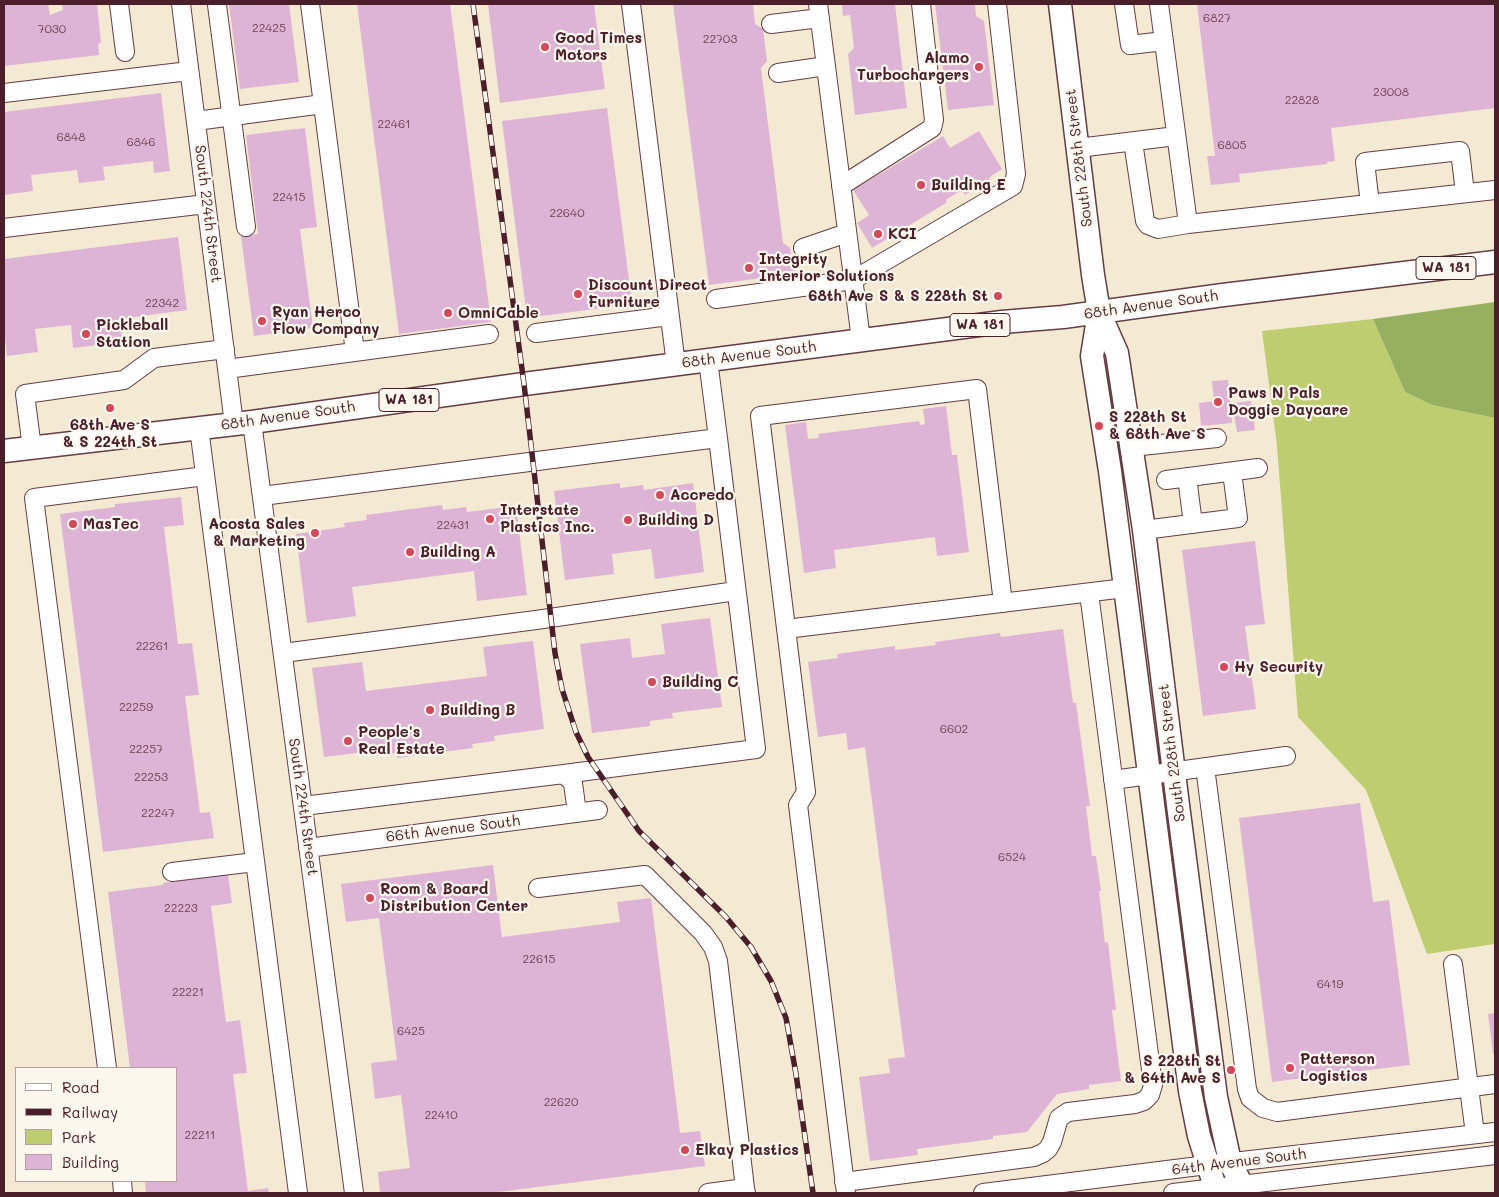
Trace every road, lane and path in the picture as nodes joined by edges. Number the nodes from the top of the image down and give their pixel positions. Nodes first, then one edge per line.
1 (120, 4) edge
2 (181, 4) edge
3 (310, 4) edge
4 (631, 4) edge
5 (921, 4) edge
6 (997, 4) edge
7 (1060, 4) edge
8 (1124, 4) edge
9 (1159, 4) edge
10 (217, 5) dead end
11 (819, 11) edge
12 (771, 24) dead end
13 (1164, 41) junction
14 (125, 52) dead end
15 (826, 66) junction
16 (189, 70) junction
17 (778, 73) dead end
18 (4, 93) edge
19 (323, 104) junction
20 (232, 116) junction
21 (196, 121) junction
22 (1176, 136) junction
23 (1133, 142) junction
24 (1078, 148) junction
25 (842, 186) junction
26 (1495, 190) edge
27 (1465, 193) junction
28 (206, 204) junction
29 (1370, 204) junction
30 (1188, 224) junction
31 (246, 227) dead end
32 (4, 228) edge
33 (847, 233) junction
34 (803, 248) dead end
35 (1495, 262) edge
36 (853, 280) junction
37 (716, 299) dead end
38 (1099, 312) junction
39 (670, 316) junction
40 (536, 333) dead end
41 (489, 334) dead end
42 (861, 340) junction
43 (225, 349) junction
44 (354, 352) junction
45 (708, 360) junction
46 (676, 364) junction
47 (227, 369) junction
48 (243, 423) junction
49 (199, 428) junction
50 (718, 438) junction
51 (1217, 438) dead end
52 (1132, 447) junction
53 (32, 448) junction
54 (4, 451) edge
55 (1258, 468) dead end
56 (1232, 472) junction
57 (205, 476) junction
58 (1187, 478) junction
59 (1166, 480) dead end
60 (262, 496) junction
61 (1193, 524) junction
62 (1144, 530) junction
63 (1125, 588) junction
64 (736, 592) junction
65 (1089, 592) junction
66 (1003, 603) junction
67 (786, 629) junction
68 (283, 653) junction
69 (1286, 756) dead end
70 (1205, 767) junction
71 (1174, 772) junction
72 (564, 774) junction
73 (1150, 775) junction
74 (1114, 780) junction
75 (302, 806) junction
76 (598, 810) dead end
77 (577, 813) junction
78 (308, 848) junction
79 (255, 862) junction
80 (172, 872) dead end
81 (538, 888) dead end
82 (1453, 964) dead end
83 (107, 1067) edge
84 (1495, 1084) edge
85 (1469, 1087) junction
86 (1495, 1132) edge
87 (1475, 1134) junction
88 (1495, 1156) edge
89 (1230, 1162) junction
90 (1207, 1165) junction
91 (1310, 1178) junction
92 (845, 1188) edge
93 (1243, 1189) edge
94 (1216, 1190) edge
95 (746, 1191) edge
96 (298, 1193) edge
97 (354, 1193) edge
98 (708, 1193) edge
99 (983, 1193) edge
100 (1173, 1193) edge
101 (1288, 1193) edge

1 - 14 street
2 - 16 street, South 224th Street
3 - 19 street
4 - 39 street
5 - 25 street
6 - 36 street
7 - 24 main road, South 228th Street
8 - 13 street
9 - 13 street
10 - 20 street
11 - 12 street
11 - 15 street
13 - 22 street
15 - 17 street
15 - 25 street
16 - 18 street
16 - 21 street, South 224th Street
19 - 20 street
19 - 44 street
20 - 21 street
20 - 31 street
21 - 28 street, South 224th Street
22 - 23 street
22 - 30 street
23 - 24 street
23 - 30 street
24 - 38 main road, South 228th Street
25 - 33 street
26 - 27 street
27 - 29 street
27 - 29 street
28 - 32 street
28 - 43 street, South 224th Street
29 - 30 street
33 - 34 street
33 - 36 street
35 - 38 main road, 68th Avenue South / WA 181
36 - 37 street
36 - 42 street
38 - 42 main road, 68th Avenue South / WA 181
38 - 52 main road, South 228th Street
38 - 63 main road, South 228th Street
39 - 40 street
39 - 46 street
41 - 44 street
42 - 45 main road, 68th Avenue South / WA 181
43 - 47 street, South 224th Street
43 - 53 street
44 - 47 street
45 - 46 main road, 68th Avenue South / WA 181
45 - 50 street
46 - 48 main road, 68th Avenue South / WA 181
47 - 48 street, South 224th Street
48 - 49 main road, 68th Avenue South / WA 181
48 - 60 street, South 224th Street
49 - 53 main road, 68th Avenue South / WA 181
49 - 57 street
50 - 60 street
50 - 64 street
51 - 52 street
52 - 62 main road, South 228th Street
53 - 54 main road, 68th Avenue South / WA 181
55 - 56 street
56 - 58 street
56 - 61 street
57 - 79 street
57 - 83 street
58 - 59 street
58 - 61 street
60 - 68 street, South 224th Street
61 - 62 street
62 - 71 main road, South 228th Street
63 - 65 street
63 - 73 main road, South 228th Street
64 - 68 street
64 - 72 street
65 - 66 street
65 - 74 street
66 - 67 street
66 - 67 street
67 - 92 street
68 - 75 street, South 224th Street
69 - 70 street
70 - 71 street
70 - 85 street
71 - 73 street
71 - 89 main road, South 228th Street
72 - 75 street
72 - 77 street
73 - 74 street
73 - 90 main road, South 228th Street
74 - 92 street
75 - 78 street, South 224th Street
76 - 77 street, 66th Avenue South
77 - 78 street, 66th Avenue South
78 - 97 street, South 224th Street
79 - 80 street
79 - 96 street
81 - 95 street
82 - 85 street
84 - 85 street
85 - 87 street
86 - 87 street, 64th Avenue South
87 - 89 street, 64th Avenue South
88 - 91 street, 64th Avenue South
89 - 90 street, 64th Avenue South
89 - 93 main road, South 228th Street
90 - 94 main road, South 228th Street
90 - 99 street, 64th Avenue South
91 - 93 street, 64th Avenue South
91 - 101 street
93 - 94 street, 64th Avenue South
94 - 100 street, 64th Avenue South
95 - 98 street

